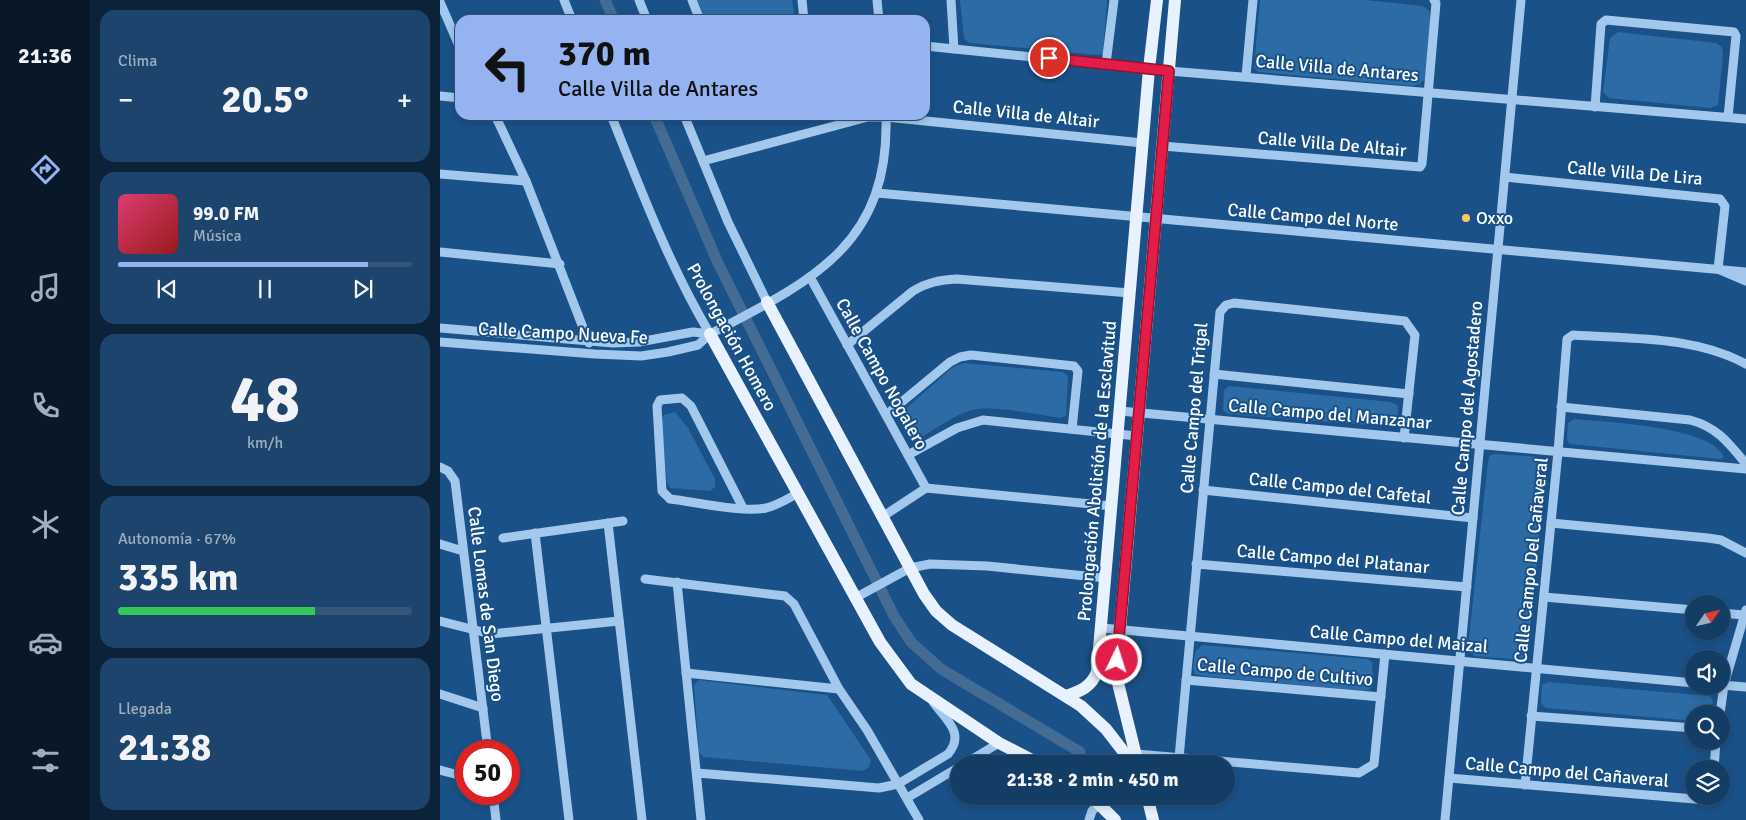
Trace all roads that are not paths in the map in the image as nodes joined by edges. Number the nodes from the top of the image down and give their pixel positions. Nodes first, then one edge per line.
1 (564, 0) edge
2 (639, 0) edge
3 (692, 0) edge
4 (802, 0) edge
5 (877, 0) edge
6 (950, 0) edge
7 (1114, 0) edge
8 (1157, 0) edge
9 (1175, 0) edge
10 (1253, 0) edge
11 (1434, 0) edge
12 (1521, 0) edge
13 (440, 2) edge
14 (570, 15) edge
15 (645, 15) edge
16 (698, 15) edge
17 (804, 15) edge
18 (878, 15) edge
19 (455, 36) edge
20 (930, 47) edge
21 (954, 49) junction
22 (1106, 64) junction
23 (1149, 69) junction
24 (1169, 71) junction
25 (1246, 76) junction
26 (1428, 92) junction
27 (440, 96) edge
28 (455, 98) edge
29 (1512, 100) junction
30 (1595, 107) junction
31 (1728, 117) junction
32 (1746, 118) edge
33 (497, 120) edge
34 (613, 120) edge
35 (686, 120) edge
36 (857, 120) edge
37 (886, 120) edge
38 (924, 120) edge
39 (1143, 143) junction
40 (1162, 146) junction
41 (703, 161) junction
42 (440, 174) edge
43 (1505, 177) junction
44 (526, 181) junction
45 (877, 193) junction
46 (1136, 218) junction
47 (1156, 220) junction
48 (1498, 249) junction
49 (440, 252) edge
50 (560, 264) junction
51 (1718, 269) junction
52 (1746, 272) edge
53 (810, 277) junction
54 (1746, 281) edge
55 (1130, 293) junction
56 (767, 302) junction
57 (440, 328) edge
58 (710, 334) junction
59 (588, 340) junction
60 (440, 342) edge
61 (847, 345) junction
62 (594, 354) junction
63 (1746, 364) edge
64 (1214, 374) junction
65 (1409, 394) junction
66 (1561, 407) junction
67 (1120, 411) junction
68 (1139, 413) junction
69 (886, 415) junction
70 (1210, 420) junction
71 (1072, 429) junction
72 (1118, 434) junction
73 (1137, 436) junction
74 (1404, 438) junction
75 (1480, 445) junction
76 (1558, 452) junction
77 (908, 455) junction
78 (1746, 464) edge
79 (440, 467) edge
80 (1746, 469) edge
81 (926, 488) junction
82 (1203, 490) junction
83 (798, 493) junction
84 (1112, 506) junction
85 (743, 508) junction
86 (882, 517) junction
87 (1473, 518) junction
88 (622, 521) dead end
89 (608, 523) junction
90 (1551, 523) junction
91 (535, 533) junction
92 (503, 538) dead end
93 (440, 544) edge
94 (463, 551) junction
95 (1746, 553) edge
96 (1196, 564) junction
97 (910, 568) junction
98 (1106, 578) junction
99 (645, 579) dead end
100 (677, 582) junction
101 (1467, 587) junction
102 (1544, 597) junction
103 (855, 598) junction
104 (1685, 609) edge
105 (1730, 613) edge
106 (1745, 613) edge
107 (440, 621) edge
108 (619, 621) junction
109 (1102, 628) junction
110 (547, 629) junction
111 (1119, 630) junction
112 (473, 631) junction
113 (1190, 636) junction
114 (1385, 654) junction
115 (1460, 661) junction
116 (1730, 662) edge
117 (1536, 668) junction
118 (686, 673) junction
119 (1186, 680) junction
120 (1685, 682) edge
121 (1730, 686) edge
122 (1746, 688) edge
123 (839, 689) junction
124 (440, 694) edge
125 (1066, 696) junction
126 (1380, 697) junction
127 (932, 700) junction
128 (482, 708) junction
129 (1531, 716) junction
130 (1685, 727) edge
131 (486, 740) edge
132 (999, 743) junction
133 (1120, 746) junction
134 (979, 755) edge
135 (1022, 755) edge
136 (1122, 755) edge
137 (1130, 755) edge
138 (1135, 755) edge
139 (1178, 755) edge
140 (1235, 763) edge
141 (440, 770) edge
142 (950, 772) edge
143 (697, 773) junction
144 (455, 774) edge
145 (1449, 778) junction
146 (898, 784) junction
147 (1525, 785) junction
148 (906, 798) junction
149 (1685, 798) edge
150 (494, 805) edge
151 (1096, 805) edge
152 (1105, 805) edge
153 (1149, 805) edge
154 (496, 820) edge
155 (569, 820) edge
156 (642, 820) edge
157 (701, 820) edge
158 (920, 820) edge
159 (1089, 820) edge
160 (1115, 820) edge
161 (1153, 820) edge
162 (1445, 820) edge

1 - 14 street
2 - 15 street
3 - 16 street
4 - 17 street
5 - 18 street
6 - 21 street
7 - 22 street
8 - 23 main road, Prolongación Abolición de la Esclavitud
9 - 24 main road, Prolongación Abolición de la Esclavitud
10 - 25 street
11 - 26 street, Calle Villa De Altair
12 - 29 street, Calle Campo del Agostadero
13 - 19 street
20 - 21 street, Calle Villa de Antares
21 - 22 street, Calle Villa de Antares
22 - 23 street, Calle Villa de Antares
23 - 24 street, Calle Villa de Antares
23 - 39 main road, Prolongación Abolición de la Esclavitud
24 - 25 street, Calle Villa de Antares
24 - 40 main road, Prolongación Abolición de la Esclavitud
25 - 26 street, Calle Villa de Antares
26 - 29 street, Calle Villa de Antares
26 - 40 street, Calle Villa De Altair
27 - 28 street
29 - 30 street, Calle Villa de Antares
29 - 43 street, Calle Campo del Agostadero
30 - 31 street, Calle Villa de Antares
30 - 31 street
31 - 32 street, Calle Villa de Antares
33 - 44 street
34 - 58 street, Prolongación Homero
35 - 41 street
36 - 41 street, Calle Villa de Altair
37 - 45 street, Calle Campo Nueva Fe
38 - 39 street, Calle Villa de Altair
39 - 46 main road, Prolongación Abolición de la Esclavitud
40 - 47 main road, Prolongación Abolición de la Esclavitud
41 - 56 street
42 - 44 street
43 - 48 street, Calle Campo del Agostadero
43 - 51 street, Calle Villa De Lira
44 - 50 street
45 - 46 street, Calle Campo del Norte
45 - 53 street, Calle Campo Nueva Fe
46 - 47 street, Calle Campo del Norte
46 - 55 main road, Prolongación Abolición de la Esclavitud
47 - 48 street, Calle Campo del Norte
47 - 68 main road, Prolongación Abolición de la Esclavitud
48 - 51 street, Calle Campo del Norte
48 - 75 street, Calle Campo del Agostadero
49 - 50 street
50 - 59 street
51 - 52 street, Calle Campo del Norte
51 - 54 street
53 - 56 street, Calle Campo Nueva Fe
53 - 61 street, Calle Campo Nogalero
55 - 61 street
55 - 67 main road, Prolongación Abolición de la Esclavitud
56 - 58 street, Calle Campo Nueva Fe
56 - 86 main road
57 - 59 street, Calle Campo Nueva Fe
58 - 59 street, Calle Campo Nueva Fe
58 - 62 street, Calle Campo Nueva Fe
58 - 83 main road, Prolongación Homero
59 - 62 street
60 - 62 street, Calle Campo Nueva Fe
61 - 69 street, Calle Campo Nogalero
63 - 66 street, Calle Campo Del Cañaveral
64 - 65 street
64 - 65 street, Calle Campo del Trigal
64 - 70 street, Calle Campo del Trigal
65 - 74 street, Calle Campo del Trigal
66 - 76 street, Calle Campo Del Cañaveral
66 - 78 street
67 - 68 street, Calle Campo del Manzanar
67 - 72 main road, Prolongación Abolición de la Esclavitud
68 - 70 street, Calle Campo del Manzanar
68 - 73 main road, Prolongación Abolición de la Esclavitud
69 - 71 street
69 - 77 street, Calle Campo Nogalero
70 - 74 street, Calle Campo del Manzanar
70 - 82 street, Calle Campo del Trigal
71 - 72 street
71 - 77 street
72 - 73 street
72 - 84 main road, Prolongación Abolición de la Esclavitud
73 - 111 main road, Prolongación Abolición de la Esclavitud
74 - 75 street, Calle Campo del Manzanar
75 - 76 street, Calle Campo del Manzanar
75 - 87 street, Calle Campo del Agostadero
76 - 80 street, Calle Campo del Manzanar
76 - 90 street, Calle Campo Del Cañaveral
77 - 81 street, Calle Campo Nogalero
79 - 94 street, Calle Lomas de San Diego
81 - 84 street
81 - 86 street
82 - 87 street, Calle Campo del Cafetal
82 - 96 street, Calle Campo del Trigal
83 - 85 street
83 - 103 main road, Prolongación Homero
84 - 98 main road, Prolongación Abolición de la Esclavitud
85 - 85 street
86 - 97 main road
87 - 101 street, Calle Campo del Agostadero
88 - 89 street
89 - 91 street
89 - 108 street
90 - 95 street
90 - 102 street, Calle Campo Del Cañaveral
91 - 92 street
91 - 110 street
93 - 94 street
94 - 112 street, Calle Lomas de San Diego
96 - 101 street, Calle Campo del Platanar
96 - 113 street, Calle Campo del Trigal
97 - 98 street
97 - 103 street
97 - 125 main road
98 - 109 main road, Prolongación Abolición de la Esclavitud
99 - 100 street
100 - 118 street
100 - 123 street
101 - 115 street, Calle Campo del Agostadero
102 - 104 street
102 - 117 street, Calle Campo Del Cañaveral
103 - 127 main road
105 - 106 street
106 - 116 street
107 - 112 street
108 - 110 street
108 - 156 street
109 - 111 street, Calle Campo del Maizal
109 - 125 main road, Prolongación Abolición de la Esclavitud
110 - 112 street
110 - 155 street
111 - 113 street, Calle Campo del Maizal
111 - 138 main road, Prolongación Abolición de la Esclavitud
112 - 128 street, Calle Lomas de San Diego
113 - 114 street, Calle Campo del Maizal
113 - 119 street, Calle Campo del Trigal
114 - 115 street, Calle Campo del Maizal
114 - 126 street
115 - 117 street, Calle Campo del Maizal
115 - 145 street, Calle Campo del Agostadero
117 - 120 street, Calle Campo del Maizal
117 - 129 street, Calle Campo Del Cañaveral
118 - 123 street
118 - 143 street
119 - 126 street, Calle Campo de Cultivo
119 - 139 street, Calle Campo del Trigal
121 - 122 street
123 - 146 street
124 - 128 street
125 - 133 main road
126 - 140 street
127 - 132 main road
127 - 146 street
128 - 131 street, Calle Lomas de San Diego
129 - 130 street
129 - 147 street, Calle Campo Del Cañaveral
132 - 134 street
132 - 135 main road
133 - 136 main road
133 - 137 main road
141 - 144 street
142 - 148 street
143 - 146 street
143 - 157 street
145 - 147 street, Calle Campo del Cañaveral
145 - 162 street, Calle Campo del Agostadero
146 - 148 street
147 - 149 street, Calle Campo del Cañaveral
148 - 158 street
150 - 154 street
151 - 159 street
152 - 160 main road
153 - 161 main road

